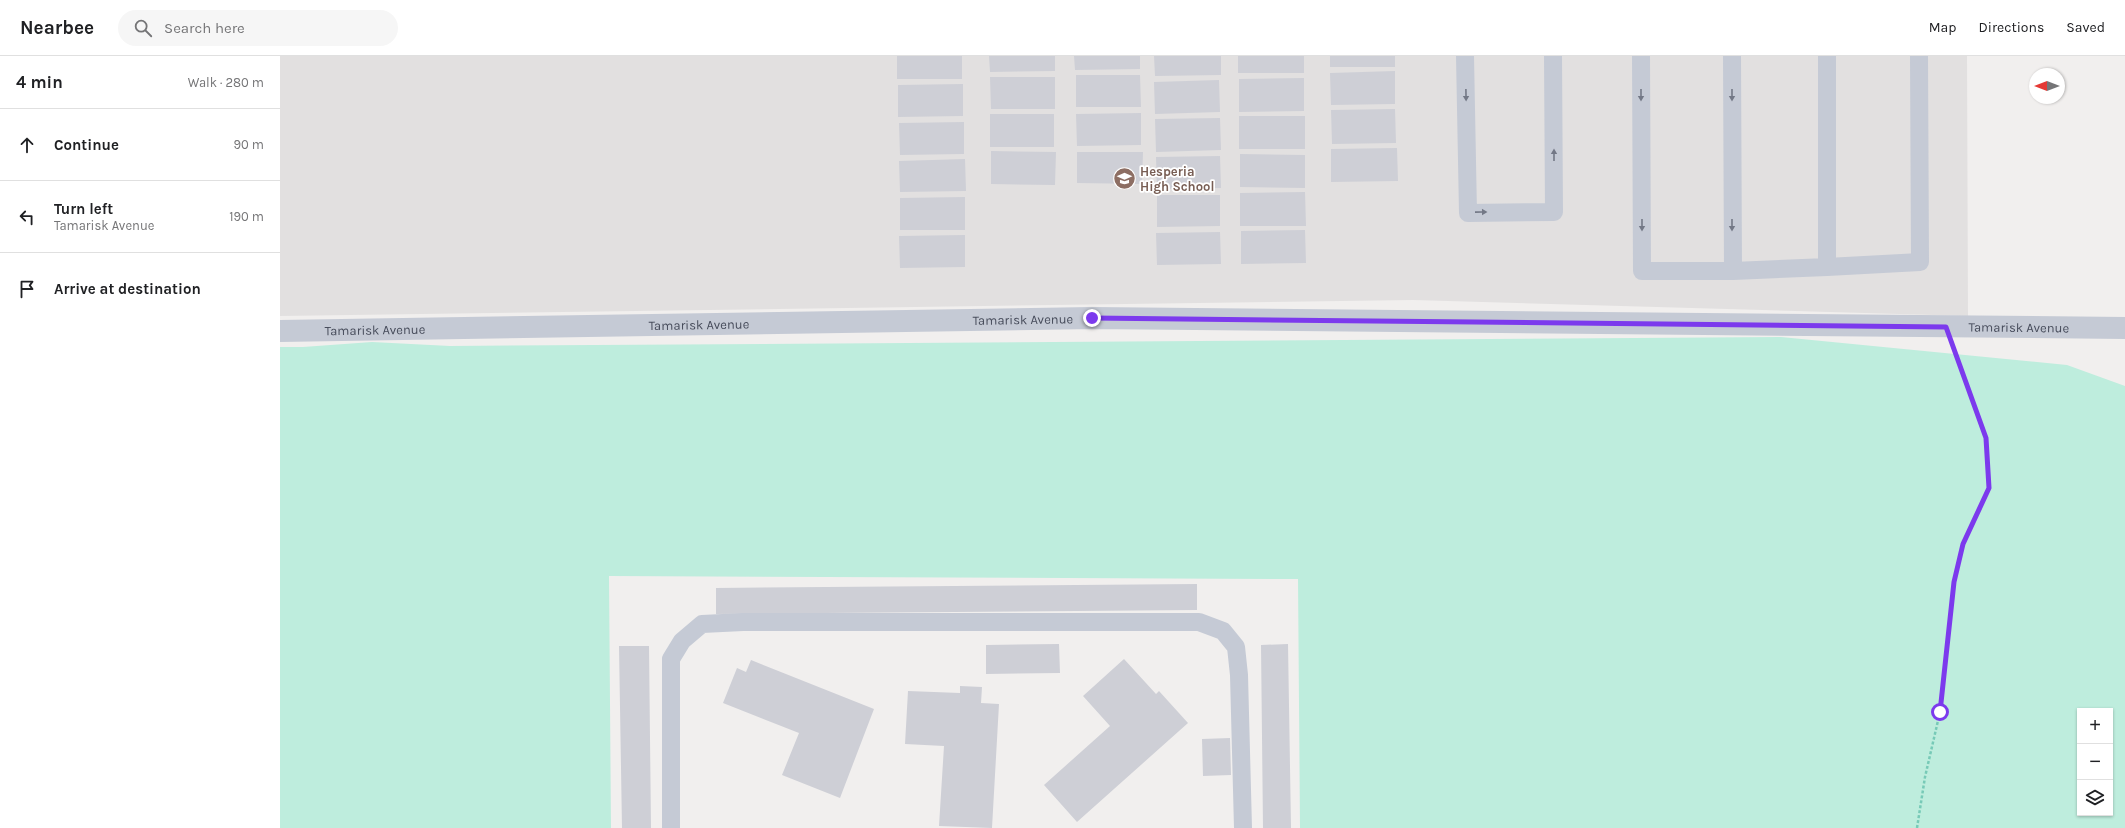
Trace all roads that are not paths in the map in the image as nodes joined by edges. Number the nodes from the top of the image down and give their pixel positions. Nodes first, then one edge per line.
1 (1465, 56) edge
2 (1554, 56) edge
3 (1641, 56) edge
4 (1732, 56) edge
5 (1827, 56) edge
6 (1919, 56) edge
7 (1827, 267) junction
8 (1732, 271) junction
9 (2125, 328) edge
10 (280, 331) edge
11 (671, 828) edge
12 (1243, 828) edge

1 -> 2 lane
3 -> 8 lane
4 -> 8 lane
5 - 7 lane
6 - 7 lane
7 - 8 lane
9 - 10 street, Tamarisk Avenue
11 - 12 lane

